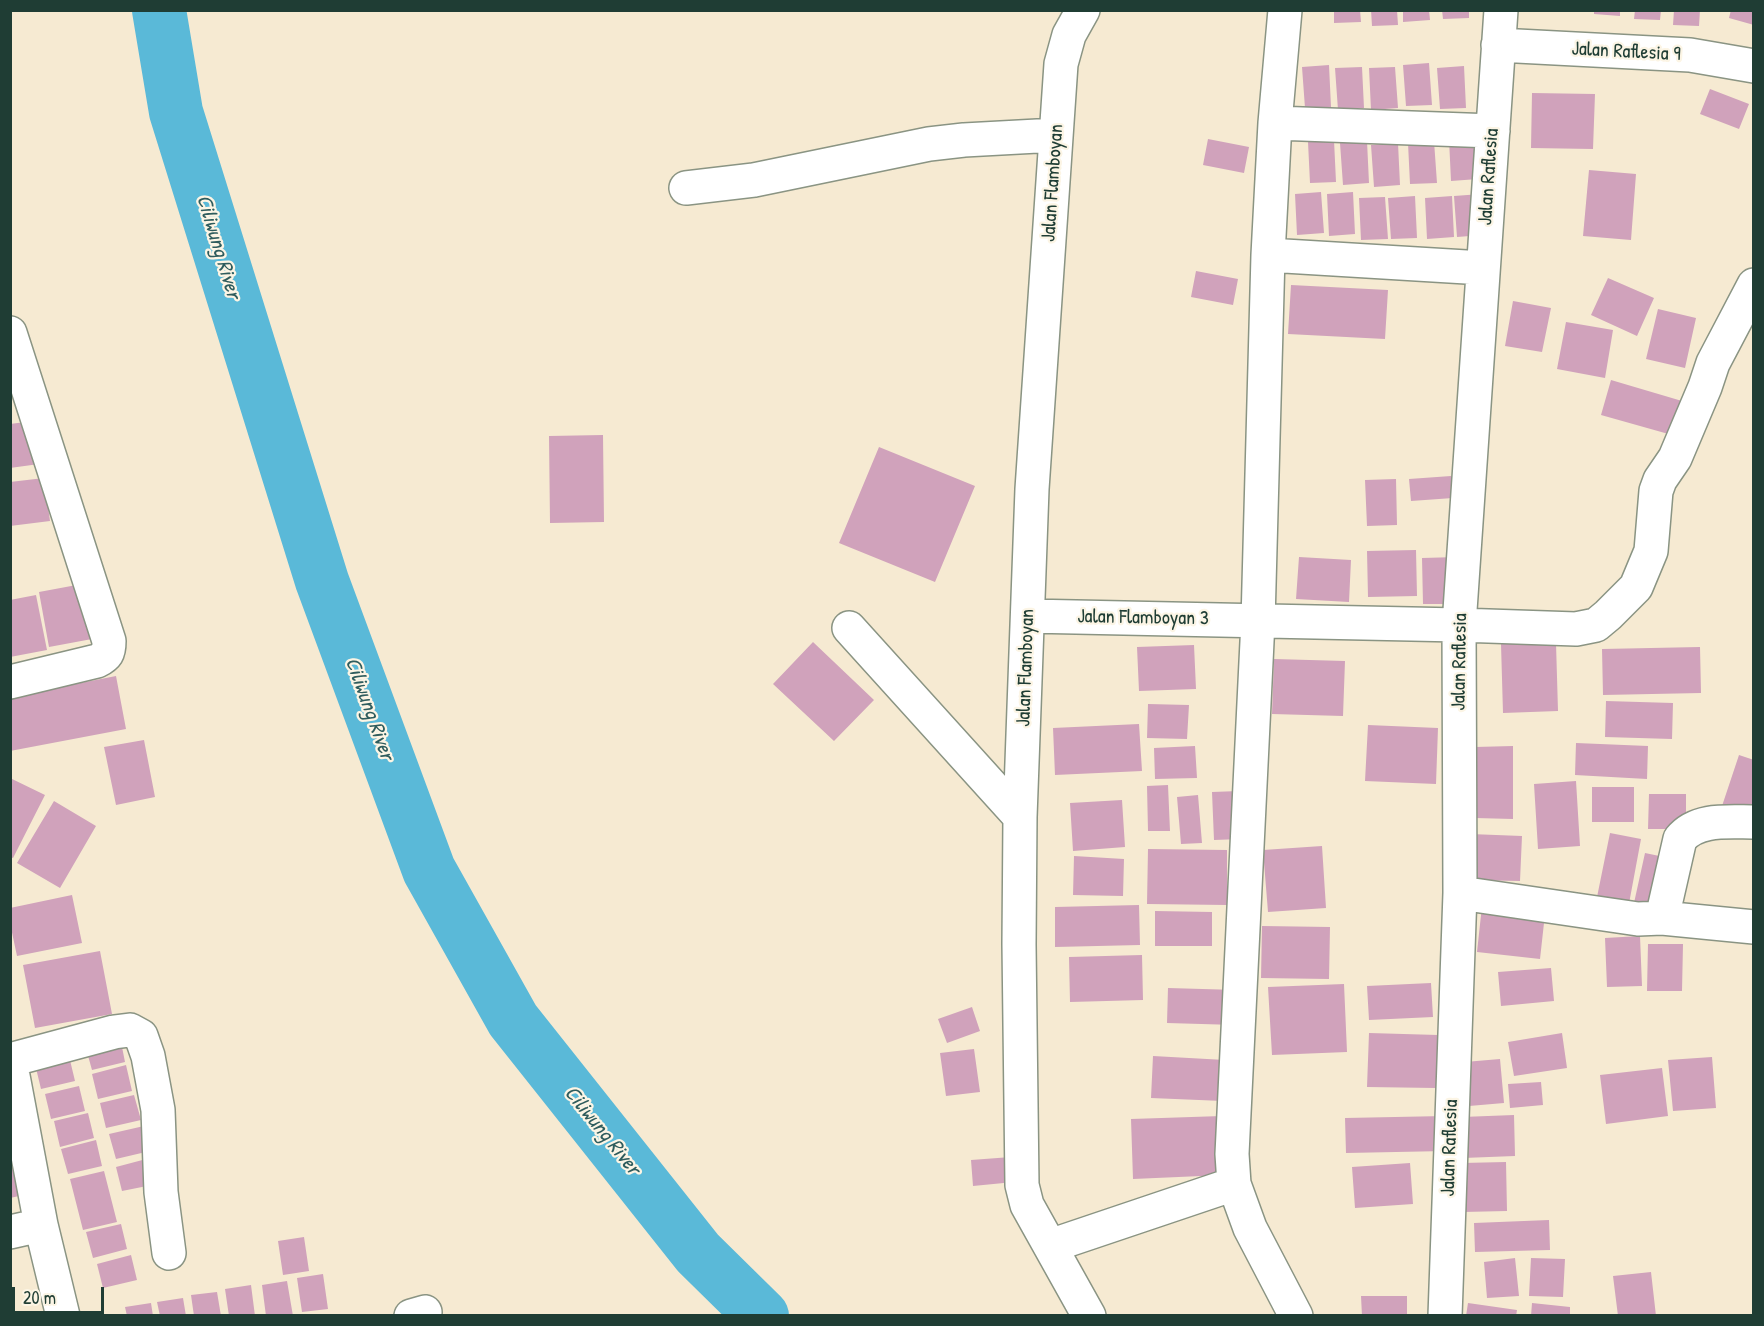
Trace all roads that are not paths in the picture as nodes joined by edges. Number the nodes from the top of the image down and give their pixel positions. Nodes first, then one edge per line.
1 (1083, 10) edge
2 (1285, 10) edge
3 (1501, 10) edge
4 (1498, 45) junction
5 (1754, 66) edge
6 (1275, 123) junction
7 (1493, 131) junction
8 (1056, 135) junction
9 (686, 188) dead end
10 (1268, 255) junction
11 (1483, 268) junction
12 (1754, 285) edge
13 (10, 333) edge
14 (1028, 616) junction
15 (1258, 621) junction
16 (1459, 625) junction
17 (849, 628) dead end
18 (10, 682) edge
19 (1020, 817) junction
20 (1754, 822) edge
21 (1460, 893) junction
22 (1662, 918) junction
23 (1754, 927) edge
24 (10, 1060) edge
25 (1234, 1184) junction
26 (26, 1228) edge
27 (1050, 1246) junction
28 (169, 1253) dead end
29 (63, 1316) edge
30 (1089, 1316) edge
31 (1296, 1316) edge
32 (1444, 1316) edge

1 - 8 street, Jalan Flamboyan
2 - 6 street
3 - 4 street, Jalan Raflesia
4 - 5 street, Jalan Raflesia 9
4 - 7 street, Jalan Raflesia
6 - 7 street
6 - 10 street
7 - 11 street, Jalan Raflesia
8 - 9 street
8 - 14 street, Jalan Flamboyan
10 - 11 street
10 - 15 street
11 - 16 street, Jalan Raflesia
12 - 16 street, Jalan Flamboyan 3
13 - 18 street
14 - 15 street, Jalan Flamboyan 3
14 - 19 street, Jalan Flamboyan
15 - 16 street, Jalan Flamboyan 3
15 - 25 street
16 - 21 street, Jalan Raflesia
17 - 19 street
19 - 27 street, Jalan Flamboyan
20 - 22 street
21 - 22 street
21 - 32 street, Jalan Raflesia
22 - 23 street
24 - 26 street
24 - 28 street
25 - 27 street
25 - 31 street
26 - 29 street
27 - 30 street, Jalan Flamboyan

